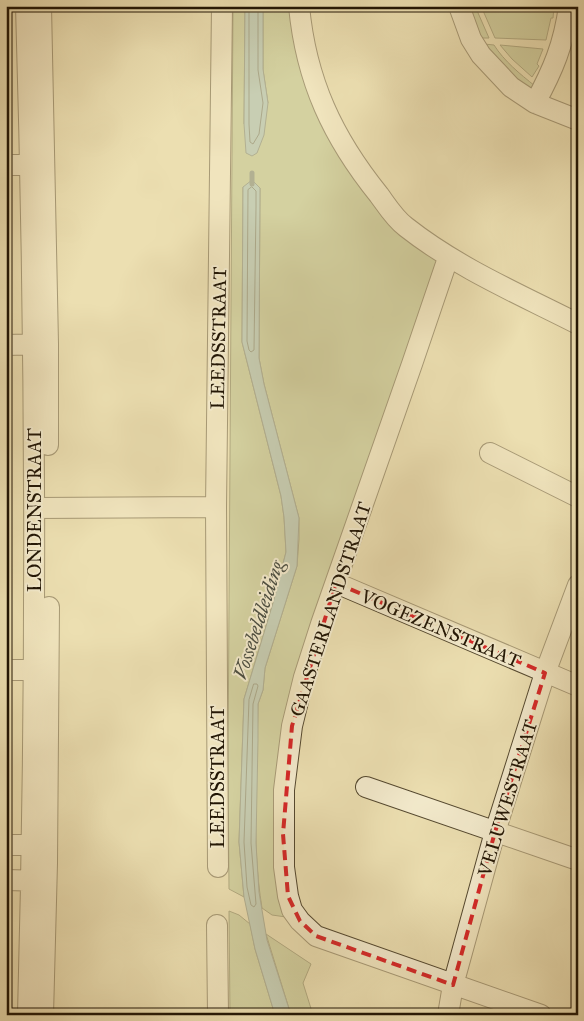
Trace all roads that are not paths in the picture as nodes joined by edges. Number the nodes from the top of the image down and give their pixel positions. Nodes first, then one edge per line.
1 (26, 6) edge
2 (41, 6) edge
3 (222, 6) edge
4 (299, 6) edge
5 (459, 6) edge
6 (569, 6) edge
7 (534, 103) junction
8 (578, 120) edge
9 (6, 165) edge
10 (38, 165) junction
11 (448, 258) junction
12 (578, 324) edge
13 (40, 344) junction
14 (6, 345) edge
15 (490, 453) dead end
16 (578, 497) edge
17 (216, 507) junction
18 (42, 508) junction
19 (336, 583) junction
20 (578, 585) edge
21 (6, 670) edge
22 (42, 670) junction
23 (545, 673) junction
24 (578, 686) edge
25 (366, 787) dead end
26 (495, 832) junction
27 (6, 845) edge
28 (40, 845) junction
29 (578, 860) edge
30 (218, 867) dead end
31 (6, 880) edge
32 (39, 881) junction
33 (217, 925) dead end
34 (453, 985) junction
35 (28, 1015) edge
36 (43, 1015) edge
37 (218, 1015) edge
38 (448, 1015) edge
39 (541, 1015) edge

1 - 10 street, LONDENSTRAAT
2 - 10 street, LONDENSTRAAT
3 - 17 street, LEEDSSTRAAT
4 - 11 street
5 - 7 street
6 - 7 street
7 - 8 street
9 - 10 street
10 - 13 street, LONDENSTRAAT
11 - 12 street
11 - 19 street, GAASTERLANDSTRAAT
13 - 14 street
13 - 18 street, LONDENSTRAAT
15 - 16 street
17 - 18 street
17 - 30 street, LEEDSSTRAAT
18 - 22 street, LONDENSTRAAT
19 - 23 street, VOGEZENSTRAAT
19 - 34 street, GAASTERLANDSTRAAT
20 - 23 street, VELUWESTRAAT
21 - 22 street
22 - 28 street, LONDENSTRAAT
23 - 24 street, VOGEZENSTRAAT
23 - 26 street, VELUWESTRAAT
25 - 26 street
26 - 29 street
26 - 34 street, VELUWESTRAAT
27 - 28 street
28 - 32 street, LONDENSTRAAT
31 - 32 street
32 - 35 street, LONDENSTRAAT
32 - 36 street, LONDENSTRAAT
33 - 37 street
34 - 38 street, VELUWESTRAAT
34 - 39 street, GAASTERLANDSTRAAT

